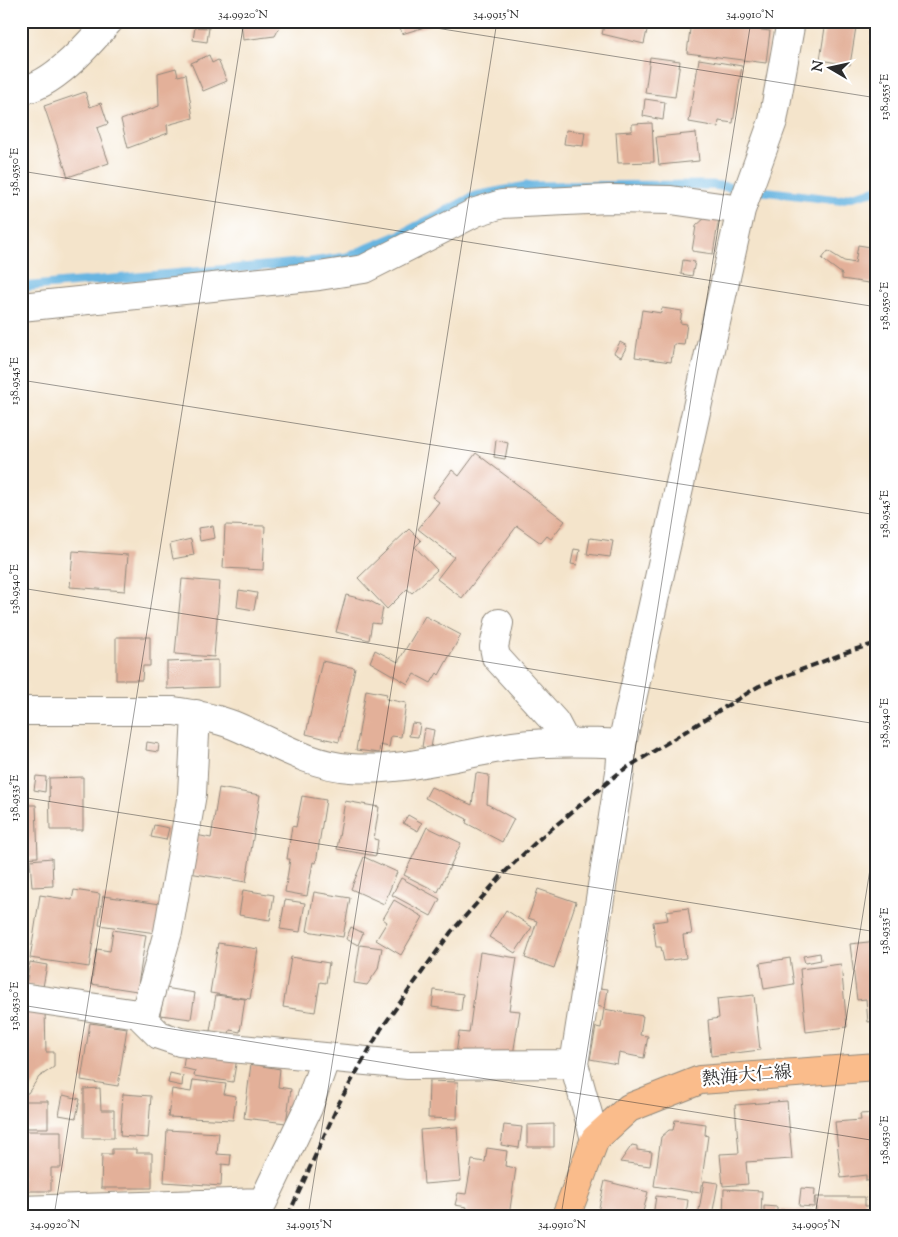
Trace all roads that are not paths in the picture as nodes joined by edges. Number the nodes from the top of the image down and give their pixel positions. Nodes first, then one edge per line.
1 (109, 21) edge
2 (791, 21) edge
3 (21, 90) edge
4 (746, 197) junction
5 (21, 307) edge
6 (499, 624) dead end
7 (26, 705) edge
8 (196, 714) junction
9 (565, 741) junction
10 (622, 744) junction
11 (21, 997) edge
12 (141, 1016) junction
13 (326, 1058) junction
14 (574, 1064) junction
15 (877, 1066) edge
16 (595, 1139) junction
17 (260, 1209) edge
18 (21, 1210) edge
19 (88, 1212) edge
20 (566, 1216) edge

1 - 3 street
2 - 4 street
4 - 5 street
4 - 10 street
6 - 9 street
7 - 8 street
8 - 9 street
8 - 12 street
9 - 10 street
10 - 14 street
11 - 12 street
12 - 13 street
13 - 14 street
13 - 17 street
14 - 16 street
15 - 16 main road, 熱海大仁線
16 - 20 main road, 熱海大仁線
17 - 19 street
18 - 19 street

